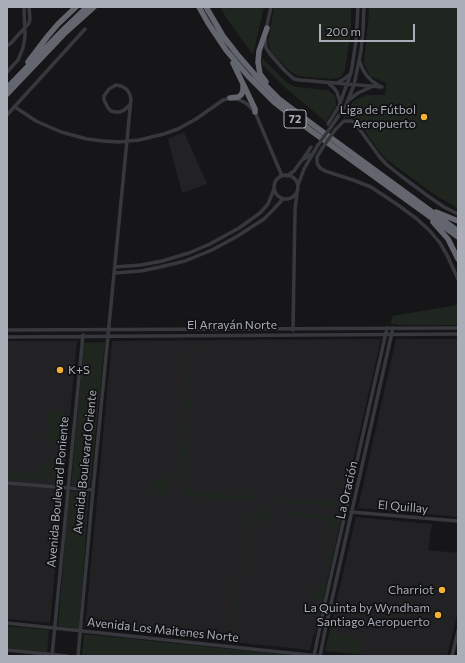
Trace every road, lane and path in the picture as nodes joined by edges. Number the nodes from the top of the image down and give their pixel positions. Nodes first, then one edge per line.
1 (24, 7) edge
2 (29, 7) edge
3 (76, 7) edge
4 (88, 7) edge
5 (94, 7) edge
6 (199, 7) edge
7 (206, 7) edge
8 (271, 7) edge
9 (358, 7) edge
10 (364, 7) edge
11 (25, 28) junction
12 (266, 28) junction
13 (84, 29) dead end
14 (7, 46) edge
15 (226, 50) junction
16 (360, 59) junction
17 (7, 72) edge
18 (350, 73) junction
19 (17, 77) junction
20 (328, 83) junction
21 (335, 83) junction
22 (243, 84) junction
23 (346, 84) junction
24 (354, 85) junction
25 (372, 87) junction
26 (7, 88) edge
27 (271, 91) junction
28 (7, 94) edge
29 (230, 98) junction
30 (348, 101) junction
31 (340, 103) junction
32 (130, 104) junction
33 (15, 107) junction
34 (255, 112) junction
35 (7, 115) edge
36 (328, 124) dead end
37 (126, 142) junction
38 (320, 146) junction
39 (311, 147) dead end
40 (315, 150) junction
41 (302, 160) junction
42 (282, 176) junction
43 (287, 176) junction
44 (298, 185) junction
45 (274, 190) junction
46 (297, 193) junction
47 (285, 199) junction
48 (425, 209) junction
49 (296, 210) junction
50 (458, 214) edge
51 (458, 222) edge
52 (458, 231) edge
53 (458, 237) edge
54 (458, 259) edge
55 (115, 267) junction
56 (114, 273) junction
57 (458, 279) edge
58 (387, 328) junction
59 (393, 328) junction
60 (458, 328) edge
61 (293, 329) junction
62 (7, 330) edge
63 (83, 330) junction
64 (108, 330) junction
65 (386, 334) junction
66 (392, 334) junction
67 (458, 334) edge
68 (293, 335) junction
69 (82, 336) junction
70 (108, 336) junction
71 (7, 337) edge
72 (7, 483) edge
73 (68, 488) junction
74 (92, 490) junction
75 (346, 512) junction
76 (352, 512) junction
77 (458, 521) edge
78 (7, 623) edge
79 (55, 628) junction
80 (80, 631) junction
81 (458, 631) edge
82 (7, 650) edge
83 (52, 655) edge
84 (67, 656) edge
85 (78, 656) edge
86 (316, 656) edge
87 (452, 656) edge

1 - 11 street
2 - 11 street
3 - 19 highway
4 - 19 highway
5 - 28 highway
6 - 15 highway, 72
7 - 27 highway, 72
8 - 12 street
9 - 18 street
10 - 16 street
11 - 14 street
11 - 17 street
12 - 20 street
12 - 27 highway
13 - 33 street
15 - 22 highway
15 - 48 highway, 72
16 - 24 street
16 - 25 street
18 - 21 street
18 - 23 street
19 - 26 highway
20 - 21 street
20 - 31 street
21 - 23 street
22 - 29 highway
22 - 34 highway
23 - 24 street
23 - 31 street
24 - 25 street
24 - 30 street
25 - 30 street
27 - 48 highway, 72
29 - 34 street
29 - 37 street
30 - 38 street, bridge
31 - 36 street
32 - 32 street
32 - 37 street, Avenida Boulevard Oriente
33 - 35 street
33 - 37 street
34 - 42 street
37 - 55 street, Avenida Boulevard Oriente
38 - 40 street
38 - 50 street, bridge
38 - 57 street
39 - 41 street
40 - 41 street
40 - 44 street
41 - 43 street
42 - 43 street
42 - 45 street
43 - 44 street
44 - 46 street
45 - 47 street
45 - 55 street
46 - 47 street
46 - 49 street
47 - 49 street
47 - 56 street
48 - 51 highway
48 - 52 highway, 72
48 - 53 highway, 72
48 - 54 highway
49 - 61 street
55 - 56 street, Avenida Boulevard Oriente
56 - 64 street, Avenida Boulevard Oriente
58 - 59 street, El Arrayán Norte
58 - 61 street, El Arrayán Norte
58 - 65 street, La Oración
59 - 60 street, El Arrayán Norte
59 - 66 street, La Oración
61 - 64 street, El Arrayán Norte
61 - 68 street
62 - 63 street, El Arrayán Norte
63 - 64 street, El Arrayán Norte
63 - 69 street, Avenida Boulevard Poniente
64 - 70 street, Avenida Boulevard Oriente
65 - 66 street, El Arrayán Norte
65 - 68 street, El Arrayán Norte
65 - 75 street, La Oración
66 - 67 street, El Arrayán Norte
66 - 76 street, La Oración
68 - 70 street, El Arrayán Norte
69 - 70 street, El Arrayán Norte
69 - 71 street, El Arrayán Norte
69 - 73 street, Avenida Boulevard Poniente
70 - 74 street, Avenida Boulevard Oriente
72 - 73 street
73 - 74 street
73 - 79 street, Avenida Boulevard Poniente
74 - 80 street, Avenida Boulevard Oriente
75 - 76 street, El Quillay
75 - 86 street, La Oración
76 - 77 street, El Quillay
76 - 86 street, La Oración
78 - 79 street, Avenida Los Maitenes Norte
79 - 80 street, Avenida Los Maitenes Norte
79 - 83 street, Avenida Boulevard Poniente
80 - 85 street, Avenida Boulevard Oriente
80 - 86 street, Avenida Los Maitenes Norte
81 - 87 street
82 - 83 street
83 - 84 street

